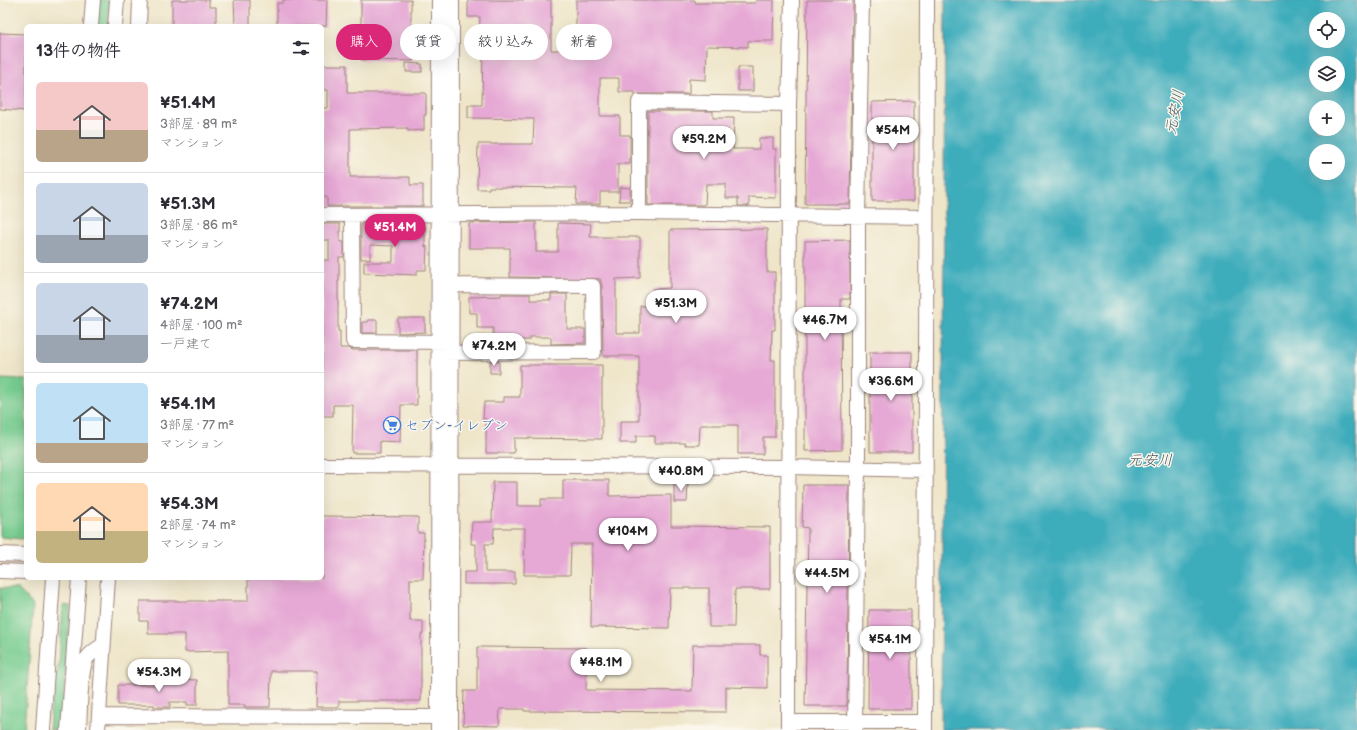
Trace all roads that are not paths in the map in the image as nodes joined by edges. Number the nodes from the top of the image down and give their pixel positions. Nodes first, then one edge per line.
1 (93, 0) edge
2 (117, 0) edge
3 (140, 0) edge
4 (439, 0) edge
5 (452, 0) edge
6 (792, 0) edge
7 (862, 0) edge
8 (927, 0) edge
9 (91, 24) edge
10 (115, 24) edge
11 (139, 24) edge
12 (789, 104) junction
13 (639, 213) junction
14 (324, 215) edge
15 (352, 215) junction
16 (446, 215) junction
17 (789, 215) junction
18 (858, 216) junction
19 (926, 217) junction
20 (446, 285) junction
21 (446, 347) junction
22 (324, 465) edge
23 (446, 465) junction
24 (788, 467) junction
25 (858, 468) junction
26 (925, 470) junction
27 (0, 554) edge
28 (24, 555) edge
29 (0, 571) edge
30 (24, 572) edge
31 (53, 580) edge
32 (79, 580) edge
33 (108, 580) edge
34 (103, 645) junction
35 (99, 716) junction
36 (445, 723) edge
37 (788, 726) edge
38 (856, 726) edge
39 (925, 726) edge
40 (43, 730) edge
41 (68, 730) edge
42 (79, 730) edge
43 (98, 730) edge

1 - 9 street
2 - 10 street
3 - 11 street
4 - 16 street
5 - 16 street
6 - 12 street
7 - 18 street
8 - 19 street
12 - 13 street
12 - 17 street
13 - 16 street
13 - 17 street
14 - 15 street
15 - 16 street
15 - 21 street
16 - 20 street
17 - 18 street
17 - 24 street
18 - 19 street
18 - 25 street
19 - 26 street
20 - 21 street
20 - 21 street
21 - 23 street
22 - 23 street
23 - 24 street
23 - 36 street
24 - 25 street
24 - 37 street
25 - 26 street
25 - 38 street
26 - 39 street
27 - 28 street
29 - 30 street
31 - 40 street
32 - 41 street
33 - 34 street
34 - 35 street
34 - 42 street
35 - 36 street
35 - 43 street
37 - 38 street
38 - 39 street

